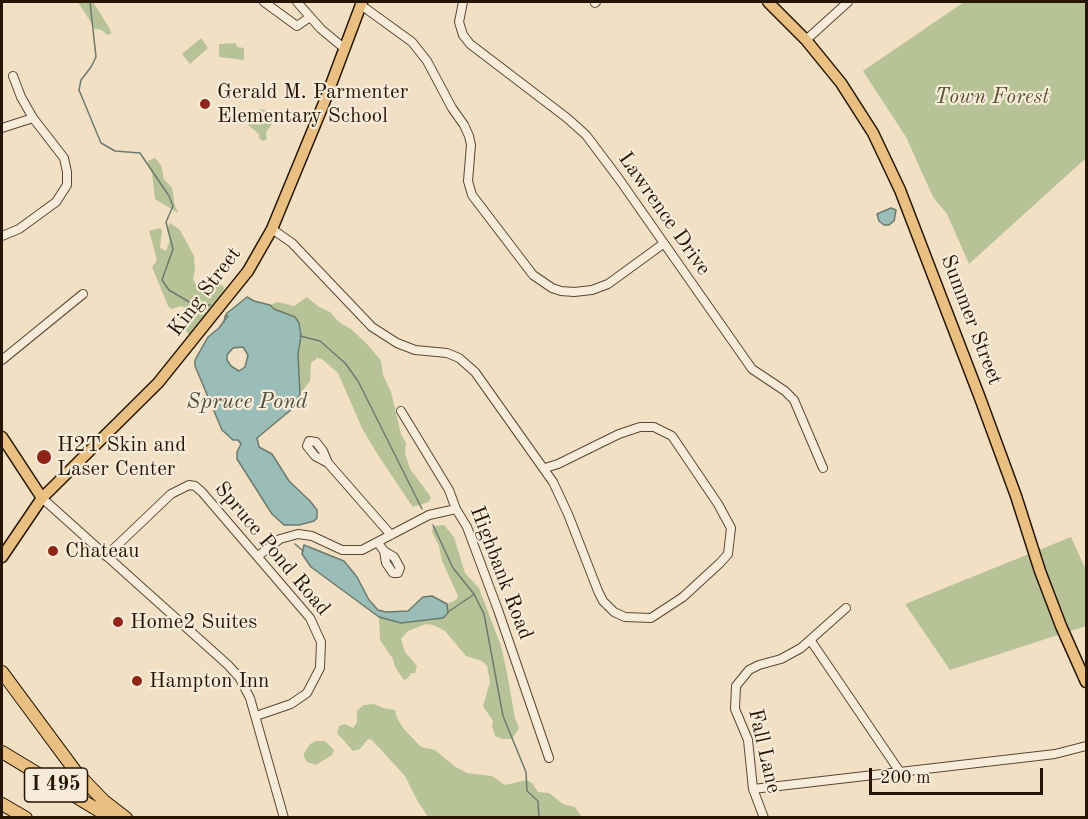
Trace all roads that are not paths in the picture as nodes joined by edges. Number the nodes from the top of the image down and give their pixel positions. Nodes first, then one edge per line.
1 (264, 2) edge
2 (297, 2) edge
3 (463, 2) edge
4 (768, 2) edge
5 (848, 2) edge
6 (362, 3) edge
7 (310, 17) junction
8 (806, 40) junction
9 (345, 49) junction
10 (13, 76) dead end
11 (33, 118) junction
12 (2, 128) edge
13 (272, 229) junction
14 (2, 236) edge
15 (663, 244) junction
16 (83, 294) dead end
17 (2, 360) edge
18 (400, 411) dead end
19 (2, 437) edge
20 (328, 463) dead end
21 (545, 468) junction
22 (823, 468) dead end
23 (42, 498) junction
24 (456, 509) junction
25 (391, 535) junction
26 (378, 543) junction
27 (384, 551) dead end
28 (106, 556) junction
29 (258, 556) junction
30 (2, 557) edge
31 (846, 608) dead end
32 (811, 641) junction
33 (2, 672) edge
34 (1086, 682) edge
35 (256, 716) junction
36 (1086, 746) edge
37 (2, 752) edge
38 (549, 758) dead end
39 (900, 772) junction
40 (753, 789) junction
41 (2, 804) edge
42 (26, 818) edge
43 (111, 818) edge
44 (126, 818) edge
45 (284, 818) edge
46 (764, 818) edge

1 - 7 street
2 - 7 street
3 - 15 street, Lawrence Drive
4 - 8 main road, Summer Street
5 - 8 street
6 - 9 main road, King Street
6 - 15 street
7 - 9 street
8 - 34 main road, Summer Street
9 - 13 main road, King Street
10 - 11 street
11 - 12 street
11 - 14 street
13 - 21 street
13 - 23 main road, King Street
15 - 22 street, Lawrence Drive
16 - 17 street
18 - 24 street, Highbank Road
19 - 23 main road
20 - 25 street
21 - 21 street
23 - 28 street
23 - 30 main road, King Street
24 - 25 street
24 - 38 street, Highbank Road
25 - 26 street
26 - 27 street
26 - 29 street
28 - 29 street, Spruce Pond Road
28 - 35 street
29 - 35 street, Spruce Pond Road
31 - 32 street, Fall Lane
32 - 39 street
32 - 40 street, Fall Lane
33 - 44 highway
35 - 45 street
36 - 39 street
37 - 43 highway, I 495
39 - 40 street
40 - 46 street, Fall Lane
41 - 42 highway, I 495

